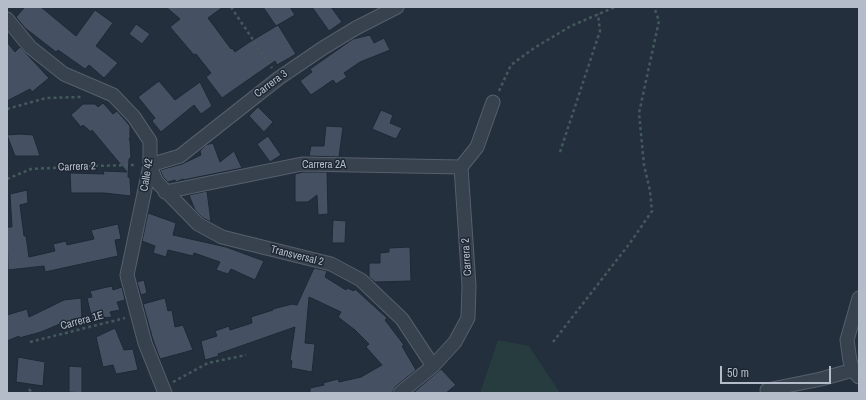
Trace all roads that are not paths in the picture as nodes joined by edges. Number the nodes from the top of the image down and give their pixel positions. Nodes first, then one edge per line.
1 (397, 7) edge
2 (7, 19) edge
3 (494, 102) road end
4 (150, 165) junction
5 (461, 167) junction
6 (165, 192) junction
7 (859, 298) edge
8 (433, 366) junction
9 (856, 373) edge
10 (164, 390) edge
11 (767, 390) dead end
12 (400, 393) edge

1 - 4 street, Carrera 3
2 - 4 street, Calle 42
3 - 5 street
4 - 6 street, Transversal 2
4 - 10 street, Calle 42
5 - 6 street, Carrera 2A
5 - 8 street, Carrera 2
6 - 8 street, Transversal 2
7 - 9 street
8 - 12 street, Carrera 2
9 - 11 street

